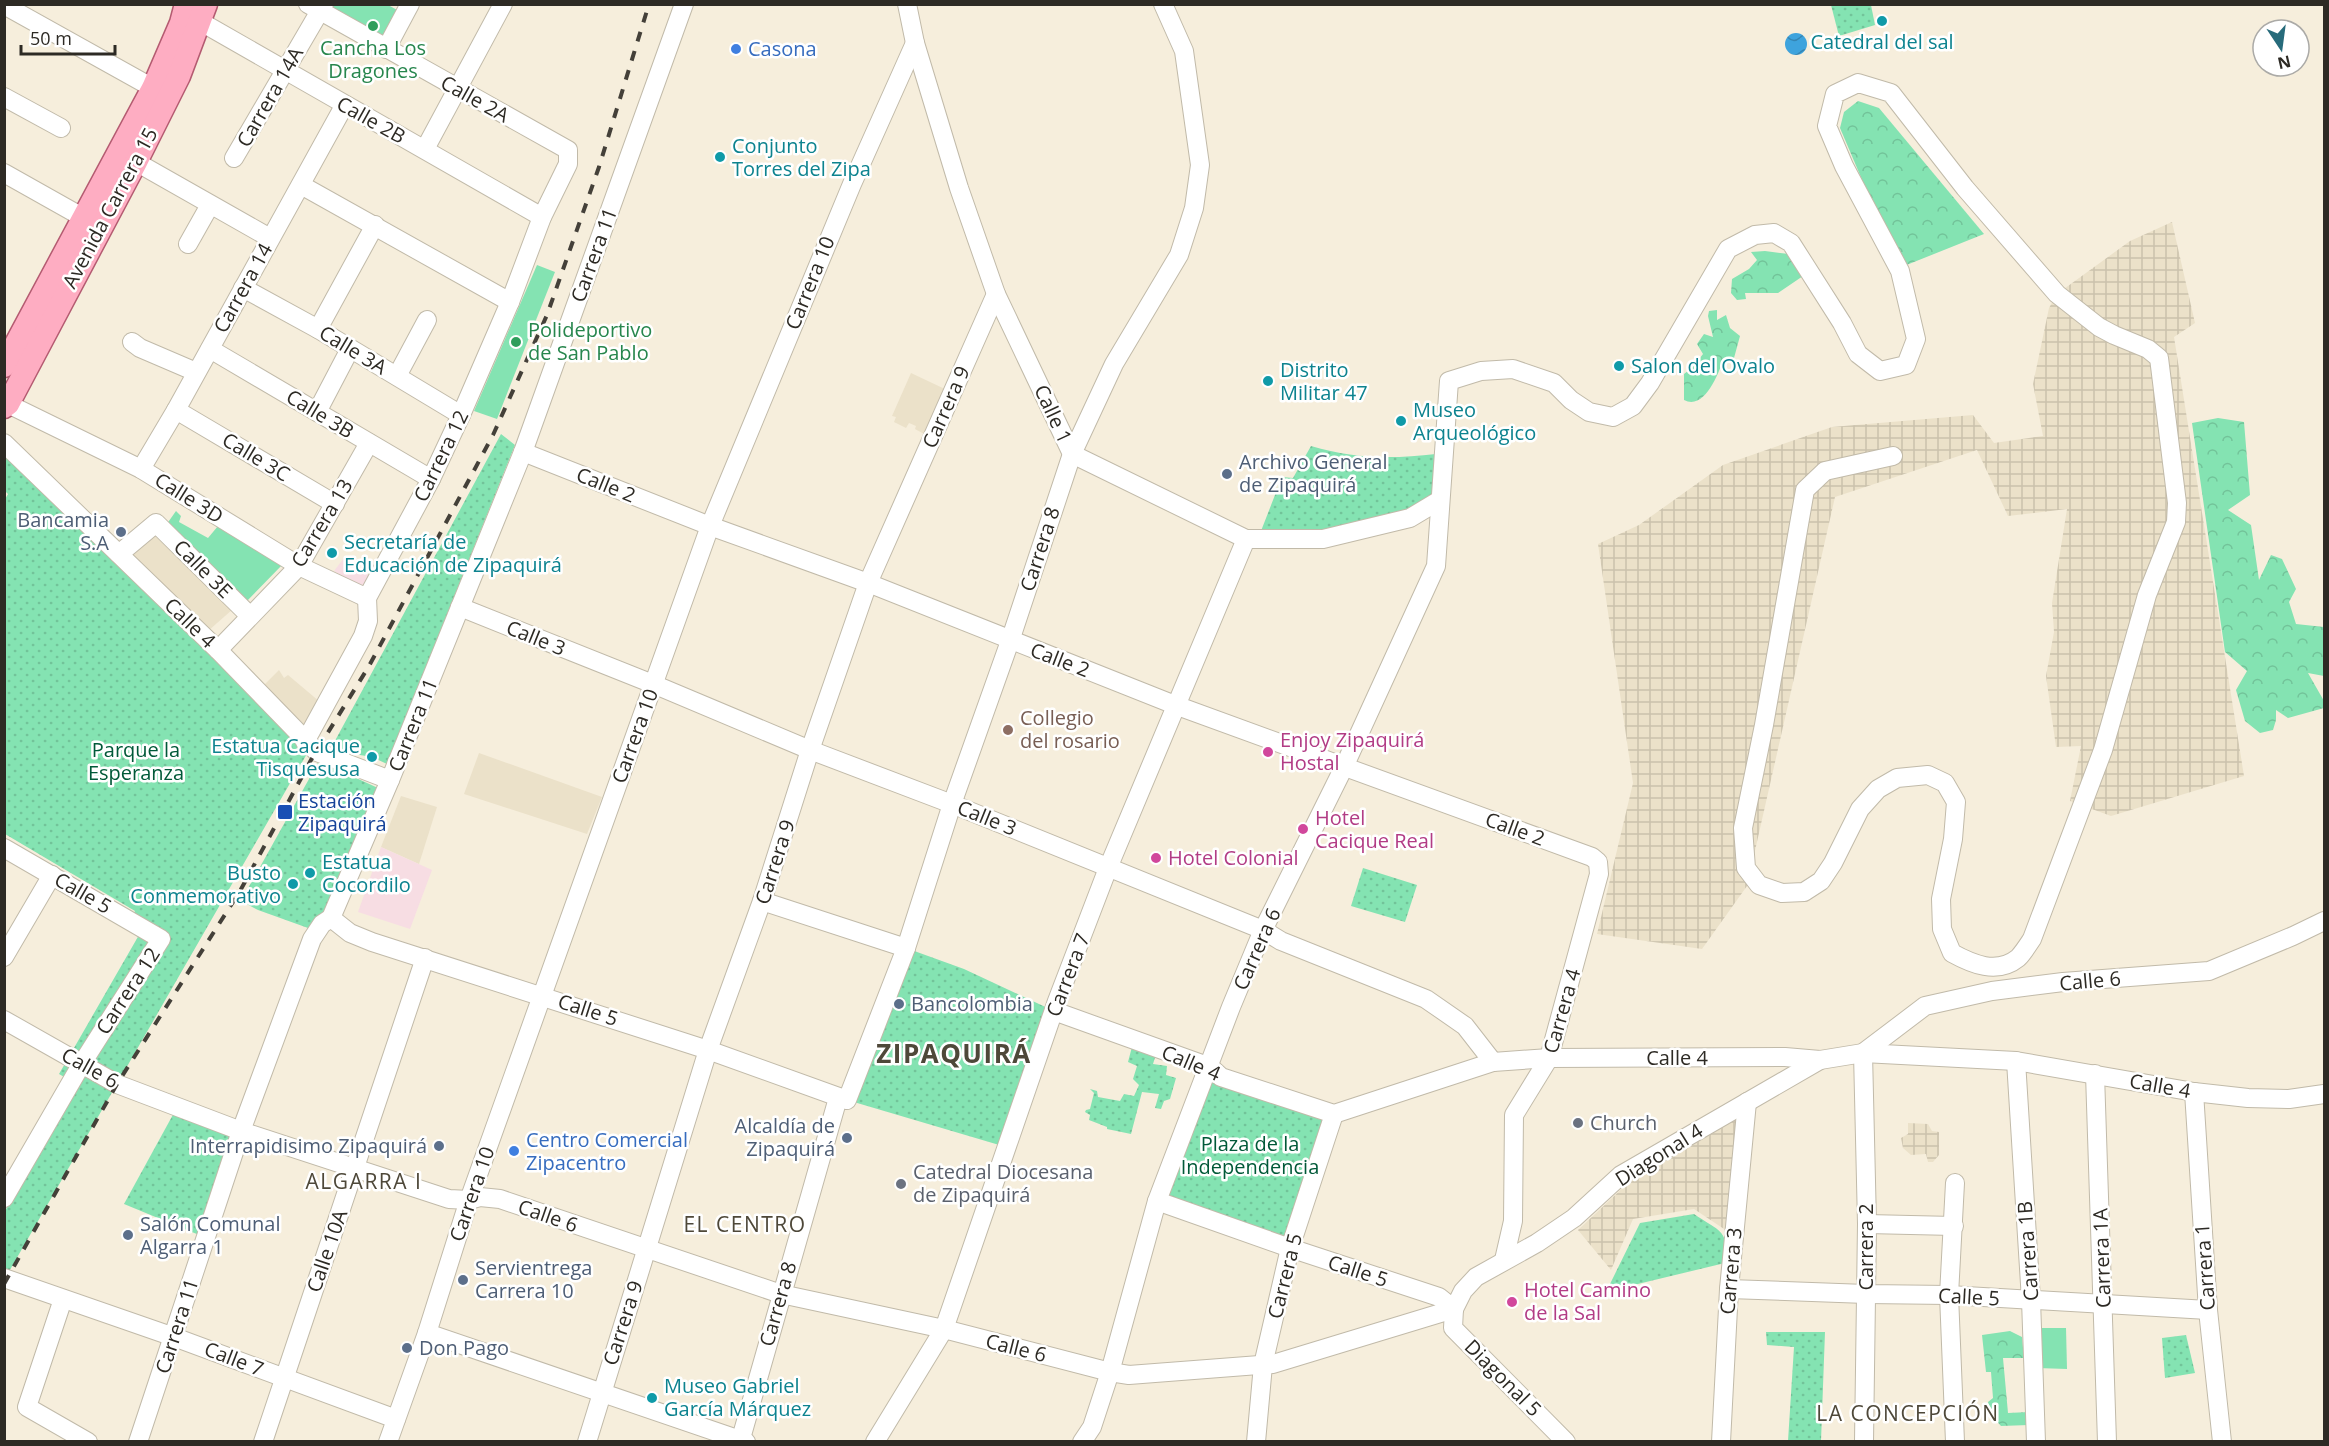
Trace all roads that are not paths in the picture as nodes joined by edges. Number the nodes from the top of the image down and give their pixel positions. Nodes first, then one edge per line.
1 (186, 4) edge
2 (410, 4) edge
3 (503, 4) edge
4 (684, 4) edge
5 (899, 4) edge
6 (907, 4) edge
7 (1163, 4) edge
8 (317, 7) edge
9 (17, 8) edge
10 (203, 13) edge
11 (914, 40) junction
12 (386, 49) junction
13 (285, 72) junction
14 (153, 88) junction
15 (456, 88) junction
16 (4, 97) edge
17 (344, 106) junction
18 (61, 128) dead end
19 (424, 149) junction
20 (234, 158) dead end
21 (136, 162) junction
22 (568, 164) joint
23 (7, 181) edge
24 (301, 185) junction
25 (210, 205) junction
26 (84, 218) junction
27 (542, 218) junction
28 (375, 225) junction
29 (270, 238) junction
30 (188, 244) dead end
31 (243, 288) junction
32 (996, 294) junction
33 (510, 302) junction
34 (427, 320) dead end
35 (318, 329) junction
36 (132, 342) dead end
37 (210, 349) junction
38 (350, 349) junction
39 (4, 366) edge
40 (196, 372) junction
41 (397, 376) junction
42 (6, 405) edge
43 (177, 410) junction
44 (317, 412) junction
45 (461, 415) junction
46 (4, 443) edge
47 (369, 443) junction
48 (523, 452) junction
49 (1072, 454) junction
50 (1893, 456) dead end
51 (141, 469) junction
52 (431, 479) junction
53 (1440, 500) junction
54 (335, 504) junction
55 (1410, 518) junction
56 (710, 526) junction
57 (1246, 539) junction
58 (1437, 540) junction
59 (119, 554) junction
60 (299, 566) junction
61 (868, 583) junction
62 (368, 598) junction
63 (460, 608) junction
64 (250, 616) junction
65 (1010, 641) junction
66 (218, 650) junction
67 (653, 684) junction
68 (1175, 705) junction
69 (305, 742) junction
70 (810, 750) junction
71 (1344, 767) junction
72 (390, 780) junction
73 (952, 804) junction
74 (4, 848) edge
75 (1598, 862) joint
76 (1108, 868) junction
77 (52, 875) junction
78 (762, 901) junction
79 (331, 918) junction
80 (2325, 921) edge
81 (1263, 930) junction
82 (161, 939) joint
83 (906, 948) junction
84 (4, 957) edge
85 (425, 958) junction
86 (543, 996) junction
87 (1054, 1011) junction
88 (4, 1020) edge
89 (708, 1050) junction
90 (1863, 1053) junction
91 (1550, 1058) junction
92 (1820, 1060) junction
93 (2016, 1061) junction
94 (1494, 1062) junction
95 (81, 1065) junction
96 (1210, 1067) junction
97 (2095, 1074) junction
98 (2194, 1092) junction
99 (2325, 1094) edge
100 (842, 1099) junction
101 (1747, 1102) junction
102 (1334, 1114) junction
103 (241, 1131) junction
104 (354, 1169) junction
105 (1955, 1183) dead end
106 (7, 1188) edge
107 (468, 1200) junction
108 (1157, 1201) junction
109 (1867, 1224) junction
110 (1954, 1226) junction
111 (1290, 1248) junction
112 (647, 1250) junction
113 (1504, 1260) junction
114 (4, 1278) edge
115 (1729, 1289) junction
116 (781, 1294) junction
117 (1866, 1294) junction
118 (1949, 1295) junction
119 (63, 1299) junction
120 (2031, 1300) junction
121 (2104, 1303) junction
122 (1454, 1309) junction
123 (2208, 1310) junction
124 (944, 1329) junction
125 (427, 1333) junction
126 (174, 1337) junction
127 (1263, 1365) junction
128 (1110, 1372) junction
129 (284, 1378) junction
130 (601, 1391) junction
131 (396, 1419) junction
132 (742, 1441) edge
133 (88, 1442) edge
134 (138, 1442) edge
135 (263, 1442) edge
136 (388, 1442) edge
137 (587, 1442) edge
138 (875, 1442) edge
139 (1082, 1442) edge
140 (1256, 1442) edge
141 (1566, 1442) edge
142 (1721, 1442) edge
143 (1864, 1442) edge
144 (1954, 1442) edge
145 (2036, 1442) edge
146 (2107, 1442) edge
147 (2222, 1442) edge

1 - 14 main road, Avenida Carrera 15
2 - 12 street
3 - 15 street
4 - 48 street, Carrera 11
5 - 11 street, Calle 1
6 - 11 street, Calle 1
7 - 49 street, Carrera 8
8 - 12 street, Calle 2A
8 - 13 street, Carrera 14A
9 - 14 street
10 - 13 street, Calle 2B
10 - 21 main road, Avenida Carrera 15
11 - 32 street, Calle 1
11 - 56 street, Carrera 10
12 - 15 street, Calle 2A
13 - 17 street, Calle 2B
13 - 20 street, Carrera 14A
14 - 26 main road, Avenida Carrera 15
15 - 19 street
15 - 22 street, Calle 2A
16 - 18 street
17 - 19 street, Calle 2B
17 - 24 street, Carrera 14
19 - 27 street, Calle 2B
21 - 25 street
21 - 42 main road, Avenida Carrera 15
22 - 27 street, Carrera 12
23 - 26 street
24 - 28 street
24 - 29 street, Carrera 14
25 - 29 street
25 - 30 street
26 - 39 main road, Avenida Carrera 15
27 - 33 street, Carrera 12
28 - 33 street
28 - 35 street
29 - 31 street, Carrera 14
31 - 35 street, Calle 3A
31 - 37 street, Carrera 14
32 - 49 street, Calle 1
32 - 61 street, Carrera 9
33 - 45 street, Carrera 12
34 - 41 street
35 - 38 street, Calle 3A
36 - 40 street
37 - 40 street, Carrera 14
37 - 44 street, Calle 3B
38 - 41 street, Calle 3A
38 - 44 street
40 - 43 street, Carrera 14
41 - 45 street, Calle 3A
42 - 51 street, Calle 3D
43 - 51 street, Carrera 14
43 - 54 street, Calle 3C
44 - 47 street, Calle 3B
45 - 52 street, Carrera 12
46 - 59 street, Calle 4
47 - 52 street, Calle 3B
47 - 54 street, Carrera 13
48 - 56 street, Calle 2
48 - 63 street, Carrera 11
49 - 57 street, Calle 1
49 - 65 street, Carrera 8
50 - 53 street, Carrera 6
51 - 60 street, Calle 3D
52 - 62 street, Carrera 12
53 - 55 street, Calle 1
53 - 58 street, Carrera 6
54 - 60 street, Carrera 13
55 - 57 street, Calle 1
55 - 58 street
56 - 61 street, Calle 2
56 - 67 street, Carrera 10
57 - 68 street, Carrera 7
58 - 71 street, Carrera 6
59 - 64 street, Calle 3E
59 - 66 street, Calle 4
60 - 62 street, Calle 3D
60 - 64 street, Carrera 13
61 - 65 street, Calle 2
61 - 70 street, Carrera 9
62 - 69 street, Carrera 12
63 - 67 street, Calle 3
63 - 72 street, Carrera 11
64 - 66 street, Carrera 13
65 - 68 street, Calle 2
65 - 73 street, Carrera 8
66 - 69 street, Calle 4
67 - 70 street, Calle 3
67 - 86 street, Carrera 10
68 - 71 street, Calle 2
68 - 76 street, Carrera 7
69 - 72 street, Calle 4
70 - 73 street, Calle 3
70 - 78 street, Carrera 9
71 - 75 street, Calle 2
71 - 81 street, Carrera 6
72 - 79 street, Carrera 11
73 - 76 street, Calle 3
73 - 83 street, Carrera 8
74 - 77 street, Calle 5
75 - 91 street, Carrera 4
76 - 81 street, Calle 3
76 - 87 street, Carrera 7
77 - 82 street, Calle 5
77 - 84 street
78 - 83 street
78 - 89 street, Carrera 9
79 - 85 street, Calle 5
79 - 103 street, Carrera 11
80 - 90 street, Calle 6
81 - 94 street, Calle 3
81 - 96 street, Carrera 6
82 - 95 street, Carrera 12
83 - 100 street, Carrera 8
85 - 86 street, Calle 5
85 - 104 street, Calle 10A
86 - 89 street, Calle 5
86 - 107 street, Carrera 10
87 - 96 street, Calle 4
87 - 124 street, Carrera 7
88 - 95 street, Calle 6
89 - 100 street, Calle 5
89 - 112 street, Carrera 9
90 - 92 street, Calle 4
90 - 93 street, Calle 4
90 - 109 street, Carrera 2
91 - 92 street, Calle 4
91 - 94 street, Calle 4
91 - 113 street, Carrera 4
92 - 101 street, Diagonal 4
93 - 97 street, Calle 4
93 - 120 street, Carrera 1B
94 - 102 street, Calle 4
95 - 103 street, Calle 6
95 - 106 street, Carrera 12
96 - 102 street, Calle 4
96 - 108 street, Carrera 6
97 - 98 street, Calle 4
97 - 121 street, Carrera 1A
98 - 99 street, Calle 4
98 - 123 street, Carrera 1
100 - 116 street, Carrera 8
101 - 113 street, Diagonal 4
101 - 115 street, Carrera 3
102 - 111 street, Carrera 5
103 - 104 street, Calle 6
103 - 126 street, Carrera 11
104 - 107 street, Calle 6
104 - 129 street, Calle 10A
105 - 110 street
107 - 112 street, Calle 6
107 - 125 street, Carrera 10
108 - 111 street, Calle 5
108 - 128 street, Carrera 6
109 - 110 street
109 - 117 street, Carrera 2
110 - 118 street
111 - 122 street, Calle 5
111 - 127 street, Carrera 5
112 - 116 street, Calle 6
112 - 130 street, Carrera 9
113 - 122 street
114 - 119 street, Calle 7
115 - 117 street, Calle 5
115 - 142 street, Carrera 3
116 - 124 street, Calle 6
116 - 132 street, Carrera 8
117 - 118 street, Calle 5
117 - 143 street, Carrera 2
118 - 120 street, Calle 5
118 - 144 street
119 - 126 street, Calle 7
119 - 133 street
120 - 121 street, Calle 5
120 - 145 street, Carrera 1B
121 - 123 street, Calle 5
121 - 146 street, Carrera 1A
122 - 127 street, Calle 6
122 - 141 street, Diagonal 5
123 - 147 street, Carrera 1
124 - 128 street, Calle 6
124 - 138 street, Carrera 7
125 - 130 street
125 - 131 street, Carrera 10
126 - 129 street, Calle 7
126 - 134 street, Carrera 11
127 - 128 street, Calle 6
127 - 140 street, Carrera 5
128 - 139 street
129 - 131 street, Calle 7
129 - 135 street, Calle 10A
130 - 132 street
130 - 137 street, Carrera 9
131 - 136 street, Carrera 10

